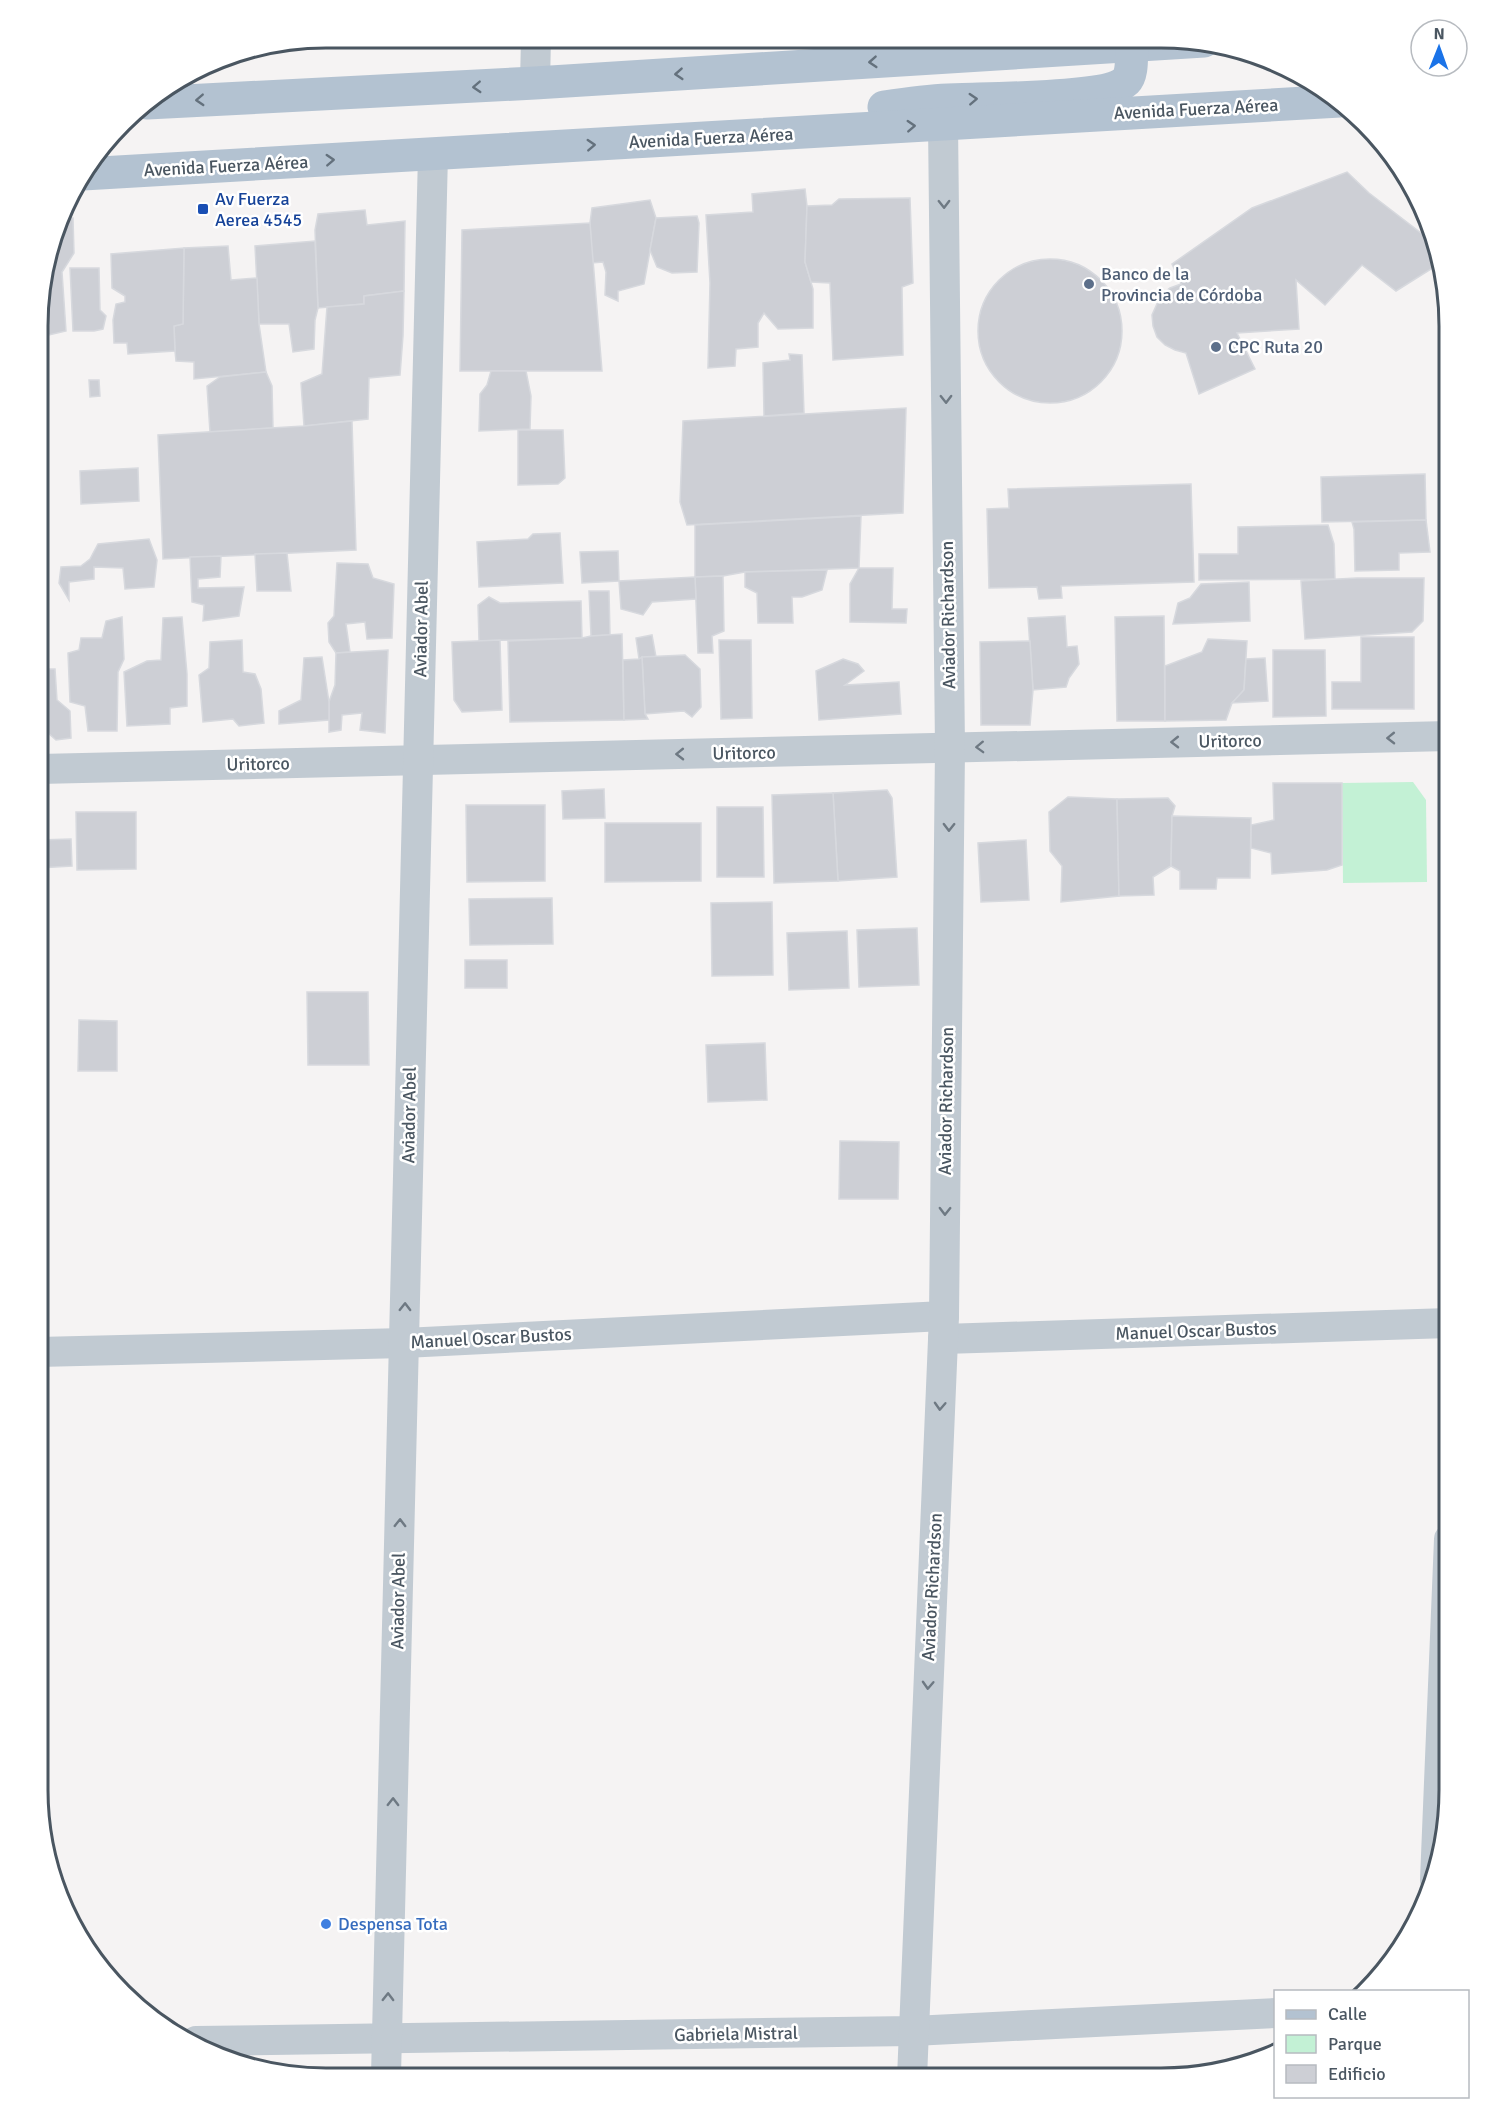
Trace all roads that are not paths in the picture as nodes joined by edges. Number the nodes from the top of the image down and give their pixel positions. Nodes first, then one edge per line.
1 (536, 48) edge
2 (1058, 48) edge
3 (1132, 48) edge
4 (536, 83) junction
5 (161, 102) edge
6 (1325, 102) edge
7 (943, 124) junction
8 (729, 137) junction
9 (433, 154) junction
10 (94, 173) edge
11 (1439, 736) edge
12 (950, 748) junction
13 (418, 760) junction
14 (48, 769) edge
15 (1439, 1323) edge
16 (944, 1327) junction
17 (404, 1343) junction
18 (48, 1352) edge
19 (1439, 1783) edge
20 (1438, 1811) edge
21 (1274, 2013) edge
22 (913, 2031) junction
23 (387, 2040) junction
24 (207, 2041) edge
25 (386, 2068) edge
26 (912, 2068) edge

1 - 4 street
2 -> 4 main road
8 -> 3 main road
4 -> 5 main road
6 - 7 main road, Avenida Fuerza Aérea
8 -> 7 main road, Avenida Fuerza Aérea
7 -> 12 street, Aviador Richardson
9 -> 8 main road, Avenida Fuerza Aérea
10 -> 9 main road, Avenida Fuerza Aérea
9 - 13 street, Aviador Abel
11 -> 12 street, Uritorco
12 -> 13 street, Uritorco
12 -> 16 street, Aviador Richardson
13 - 14 street, Uritorco
17 -> 13 street, Aviador Abel
15 - 16 street, Manuel Oscar Bustos
16 - 17 street, Manuel Oscar Bustos
16 -> 22 street, Aviador Richardson
17 - 18 street, Manuel Oscar Bustos
23 -> 17 street, Aviador Abel
19 - 20 street
21 - 22 street, Gabriela Mistral
22 - 23 street, Gabriela Mistral
22 - 26 street, Aviador Richardson
23 - 24 street, Gabriela Mistral
23 - 25 street, Aviador Abel

